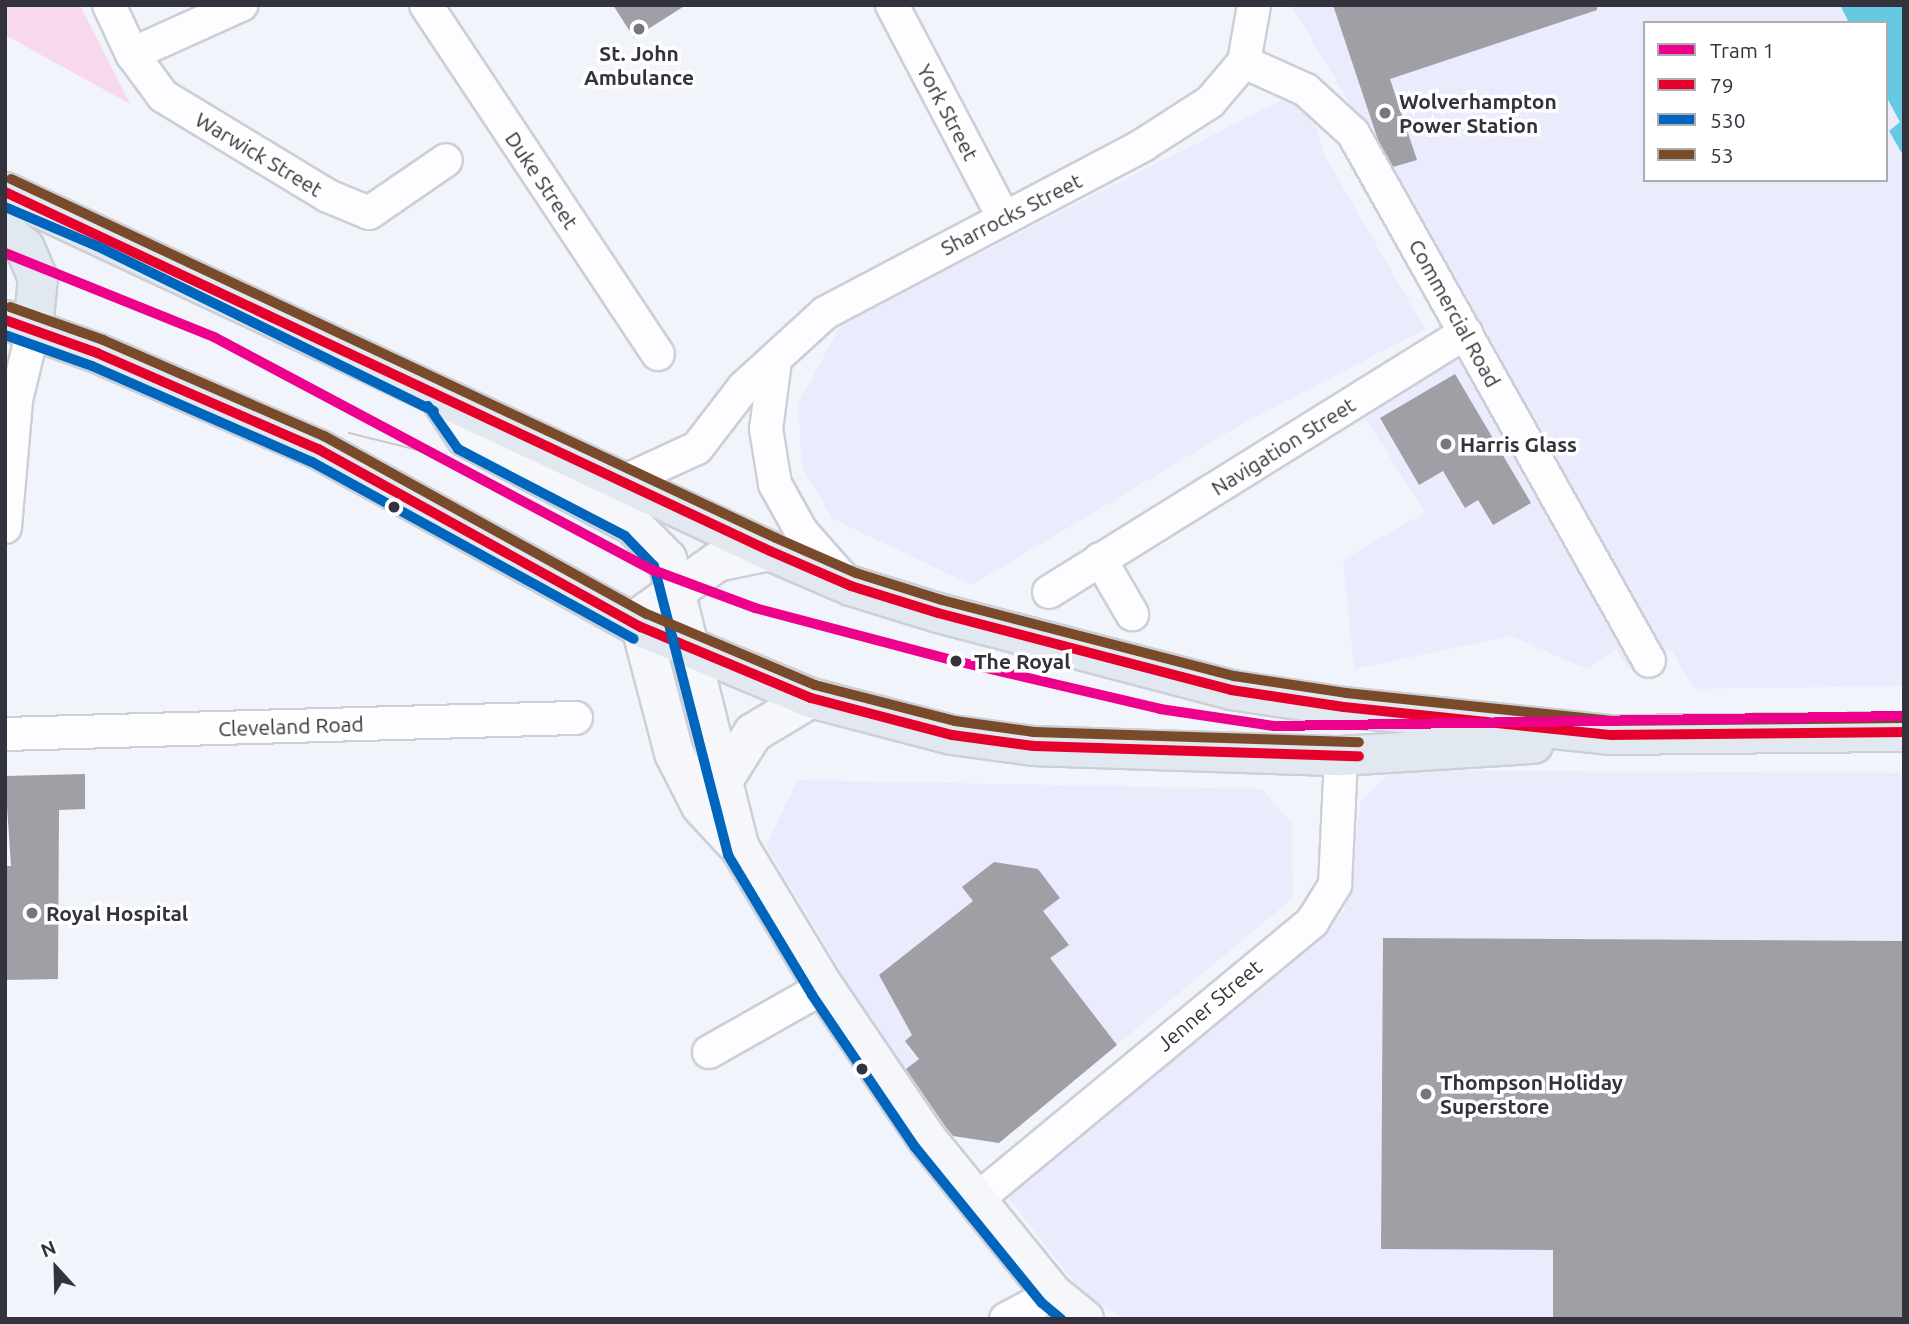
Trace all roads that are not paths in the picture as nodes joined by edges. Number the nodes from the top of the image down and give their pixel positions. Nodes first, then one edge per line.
1 (109, 5) edge
2 (241, 5) edge
3 (426, 5) edge
4 (892, 5) edge
5 (1254, 5) edge
6 (132, 54) junction
7 (1244, 62) junction
8 (446, 160) dead end
9 (5, 192) edge
10 (1004, 218) junction
11 (5, 231) edge
12 (1466, 332) junction
13 (15, 334) edge
14 (658, 354) dead end
15 (775, 361) junction
16 (440, 398) junction
17 (623, 482) junction
18 (5, 527) edge
19 (770, 551) junction
20 (1100, 559) junction
21 (851, 586) junction
22 (675, 590) junction
23 (1049, 592) dead end
24 (1132, 614) dead end
25 (641, 627) junction
26 (687, 650) junction
27 (1649, 661) dead end
28 (811, 698) junction
29 (576, 718) dead end
30 (1904, 732) edge
31 (5, 734) edge
32 (1612, 735) junction
33 (1341, 756) junction
34 (723, 781) junction
35 (740, 848) junction
36 (824, 988) junction
37 (709, 1052) dead end
38 (975, 1201) junction
39 (1053, 1294) junction
40 (1006, 1319) edge
41 (1084, 1319) edge

1 - 6 street, Warwick Street
2 - 6 street
3 - 14 street, Duke Street
4 - 10 street, York Street
5 - 7 street
6 - 8 street, Warwick Street
7 - 10 street, Sharrocks Street
7 - 12 street, Commercial Road
9 - 16 highway
10 - 15 street, Sharrocks Street
11 - 13 highway
12 - 20 street, Navigation Street
12 - 27 street, Commercial Road
13 - 18 street
13 - 25 highway
15 - 17 street, Sharrocks Street
15 - 21 street
16 - 17 highway
16 - 22 street
17 - 19 highway
19 - 21 highway
19 - 22 street
20 - 23 street, Navigation Street
20 - 24 street
21 - 32 highway
22 - 25 street
22 - 26 street
25 - 26 highway
25 - 35 street
26 - 28 highway
26 - 34 street
28 - 33 highway
28 - 34 street
29 - 31 street, Cleveland Road
30 - 32 highway
32 - 33 highway
33 - 38 street, Jenner Street
34 - 35 street
35 - 36 street
36 - 37 street
36 - 38 street
38 - 39 street
39 - 40 street
39 - 41 street

